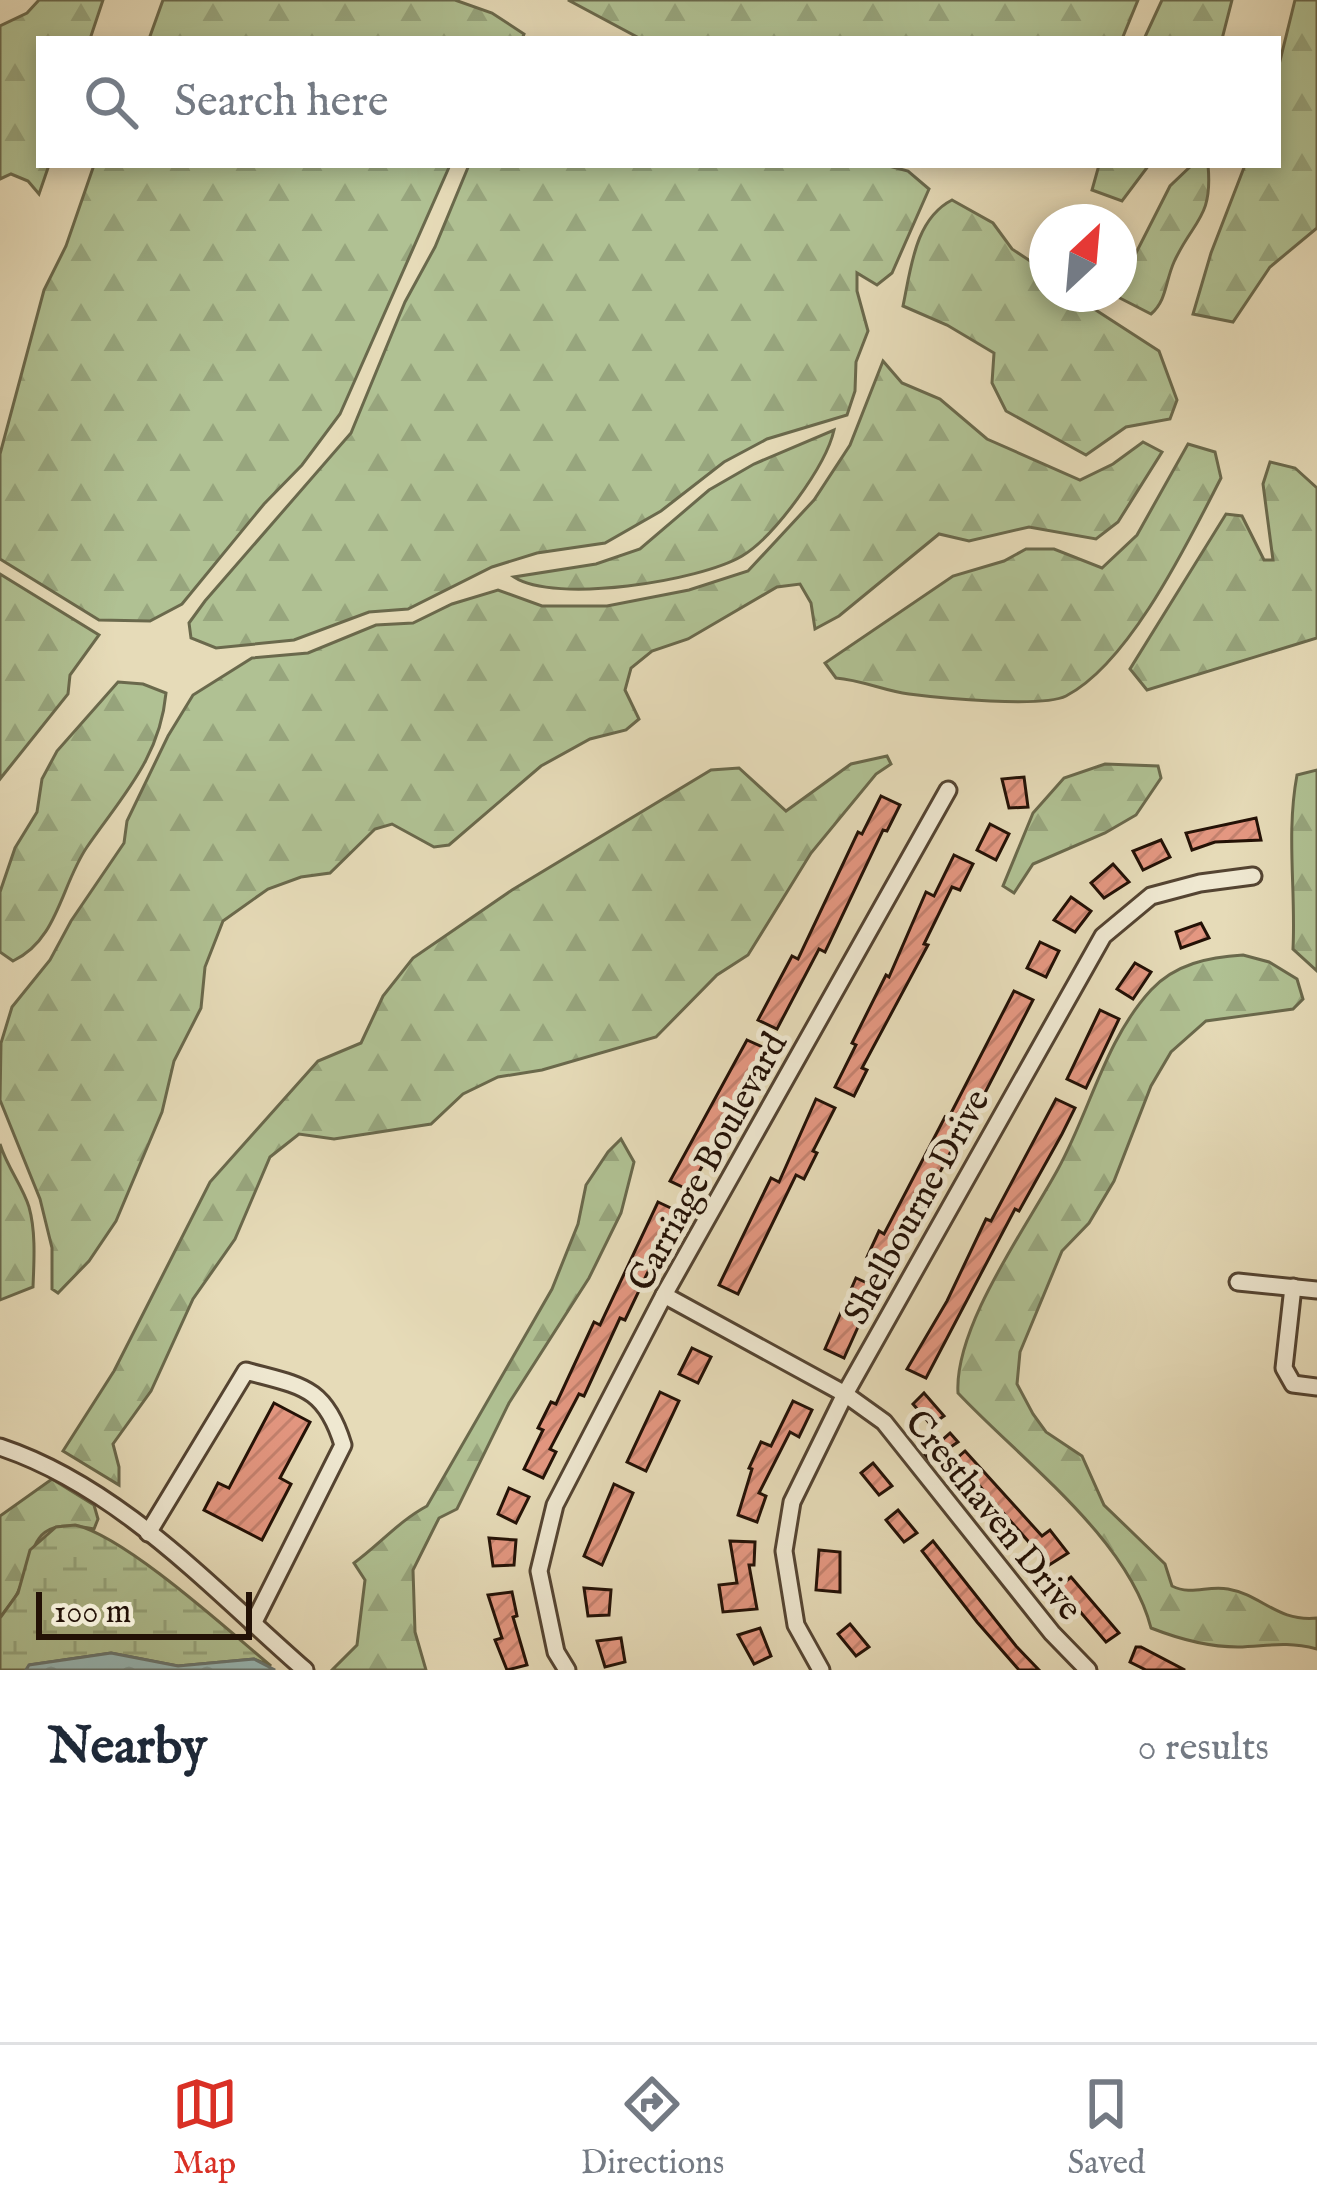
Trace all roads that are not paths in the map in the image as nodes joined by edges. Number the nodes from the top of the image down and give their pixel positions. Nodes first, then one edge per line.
1 (948, 790) dead end
2 (1253, 876) dead end
3 (1238, 1282) dead end
4 (1293, 1287) junction
5 (1317, 1290) edge
6 (664, 1295) junction
7 (1317, 1387) edge
8 (844, 1394) junction
9 (0, 1447) edge
10 (150, 1534) junction
11 (253, 1624) junction
12 (305, 1670) edge
13 (567, 1670) edge
14 (821, 1670) edge
15 (1088, 1670) edge

1 - 6 street, Carriage Boulevard
2 - 8 street, Shelbourne Drive
3 - 4 street
4 - 5 street
4 - 7 street
6 - 8 street, Cresthaven Drive
6 - 13 street, Carriage Boulevard
8 - 14 street, Shelbourne Drive
8 - 15 street, Cresthaven Drive
9 - 10 street
10 - 11 street
10 - 11 street
11 - 12 street

